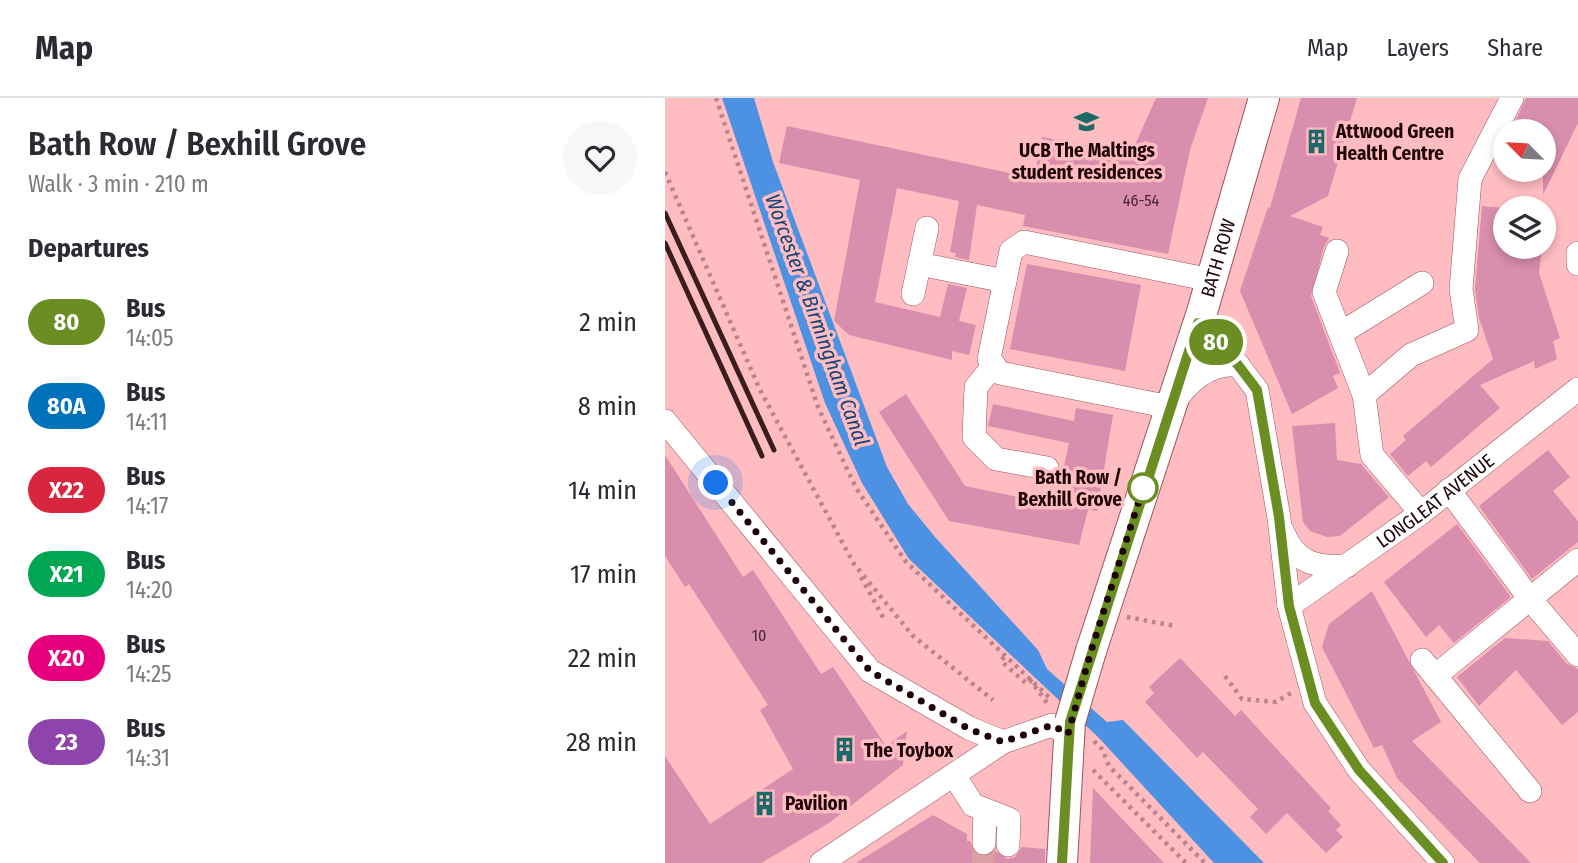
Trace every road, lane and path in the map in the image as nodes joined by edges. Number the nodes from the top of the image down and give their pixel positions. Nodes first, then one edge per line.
1 (716, 98) edge
2 (1265, 98) edge
3 (1512, 98) edge
4 (665, 172) edge
5 (927, 228) dead end
6 (1337, 251) dead end
7 (1578, 253) edge
8 (919, 264) junction
9 (1578, 264) edge
10 (1211, 279) junction
11 (1005, 281) junction
12 (1422, 283) dead end
13 (913, 294) dead end
14 (1198, 323) junction
15 (1341, 333) junction
16 (994, 365) junction
17 (1238, 365) junction
18 (1578, 390) edge
19 (1364, 395) junction
20 (1170, 407) junction
21 (665, 421) edge
22 (1047, 468) dead end
23 (1449, 490) junction
24 (1421, 513) junction
25 (1279, 517) junction
26 (1578, 560) edge
27 (854, 564) junction
28 (1347, 566) junction
29 (1530, 599) junction
30 (1289, 606) junction
31 (1103, 612) junction
32 (884, 619) dead end
33 (1175, 626) dead end
34 (1578, 654) edge
35 (1004, 657) junction
36 (1225, 676) dead end
37 (1309, 683) junction
38 (993, 700) dead end
39 (1068, 722) junction
40 (1003, 742) junction
41 (1089, 766) dead end
42 (954, 775) junction
43 (1529, 791) dead end
44 (985, 810) junction
45 (984, 843) tunnel mouth
46 (1008, 845) tunnel mouth
47 (821, 863) edge
48 (1062, 863) edge
49 (1186, 863) edge
50 (1205, 863) edge
51 (1443, 863) edge

1 - 35 path
2 - 10 main road, BATH ROW
3 - 19 street
4 - 27 path
5 - 8 street
6 - 15 street
7 - 9 street
8 - 11 street
8 - 13 street
10 - 11 street
10 - 14 main road, BATH ROW
11 - 16 street
12 - 15 street
14 - 17 street
14 - 20 main road, BATH ROW
15 - 19 street
16 - 20 street
16 - 22 street
17 - 20 street
17 - 25 street
18 - 23 street, LONGLEAT AVENUE
19 - 24 street
20 - 31 main road, BATH ROW
21 - 40 street
23 - 24 street, LONGLEAT AVENUE
23 - 29 street
24 - 28 street, LONGLEAT AVENUE
25 - 28 street
25 - 30 street
26 - 29 street
27 - 32 path
27 - 38 path
28 - 30 street, LONGLEAT AVENUE
29 - 34 street
29 - 43 street
30 - 37 street
31 - 33 path
31 - 39 main road, BATH ROW, bridge
35 - 39 path
35 - 39 path
36 - 37 path
37 - 51 street
39 - 40 street
39 - 48 main road, BATH ROW
39 - 50 path
40 - 42 street
41 - 49 path
42 - 44 street
42 - 47 street
44 - 45 street
44 - 46 street

